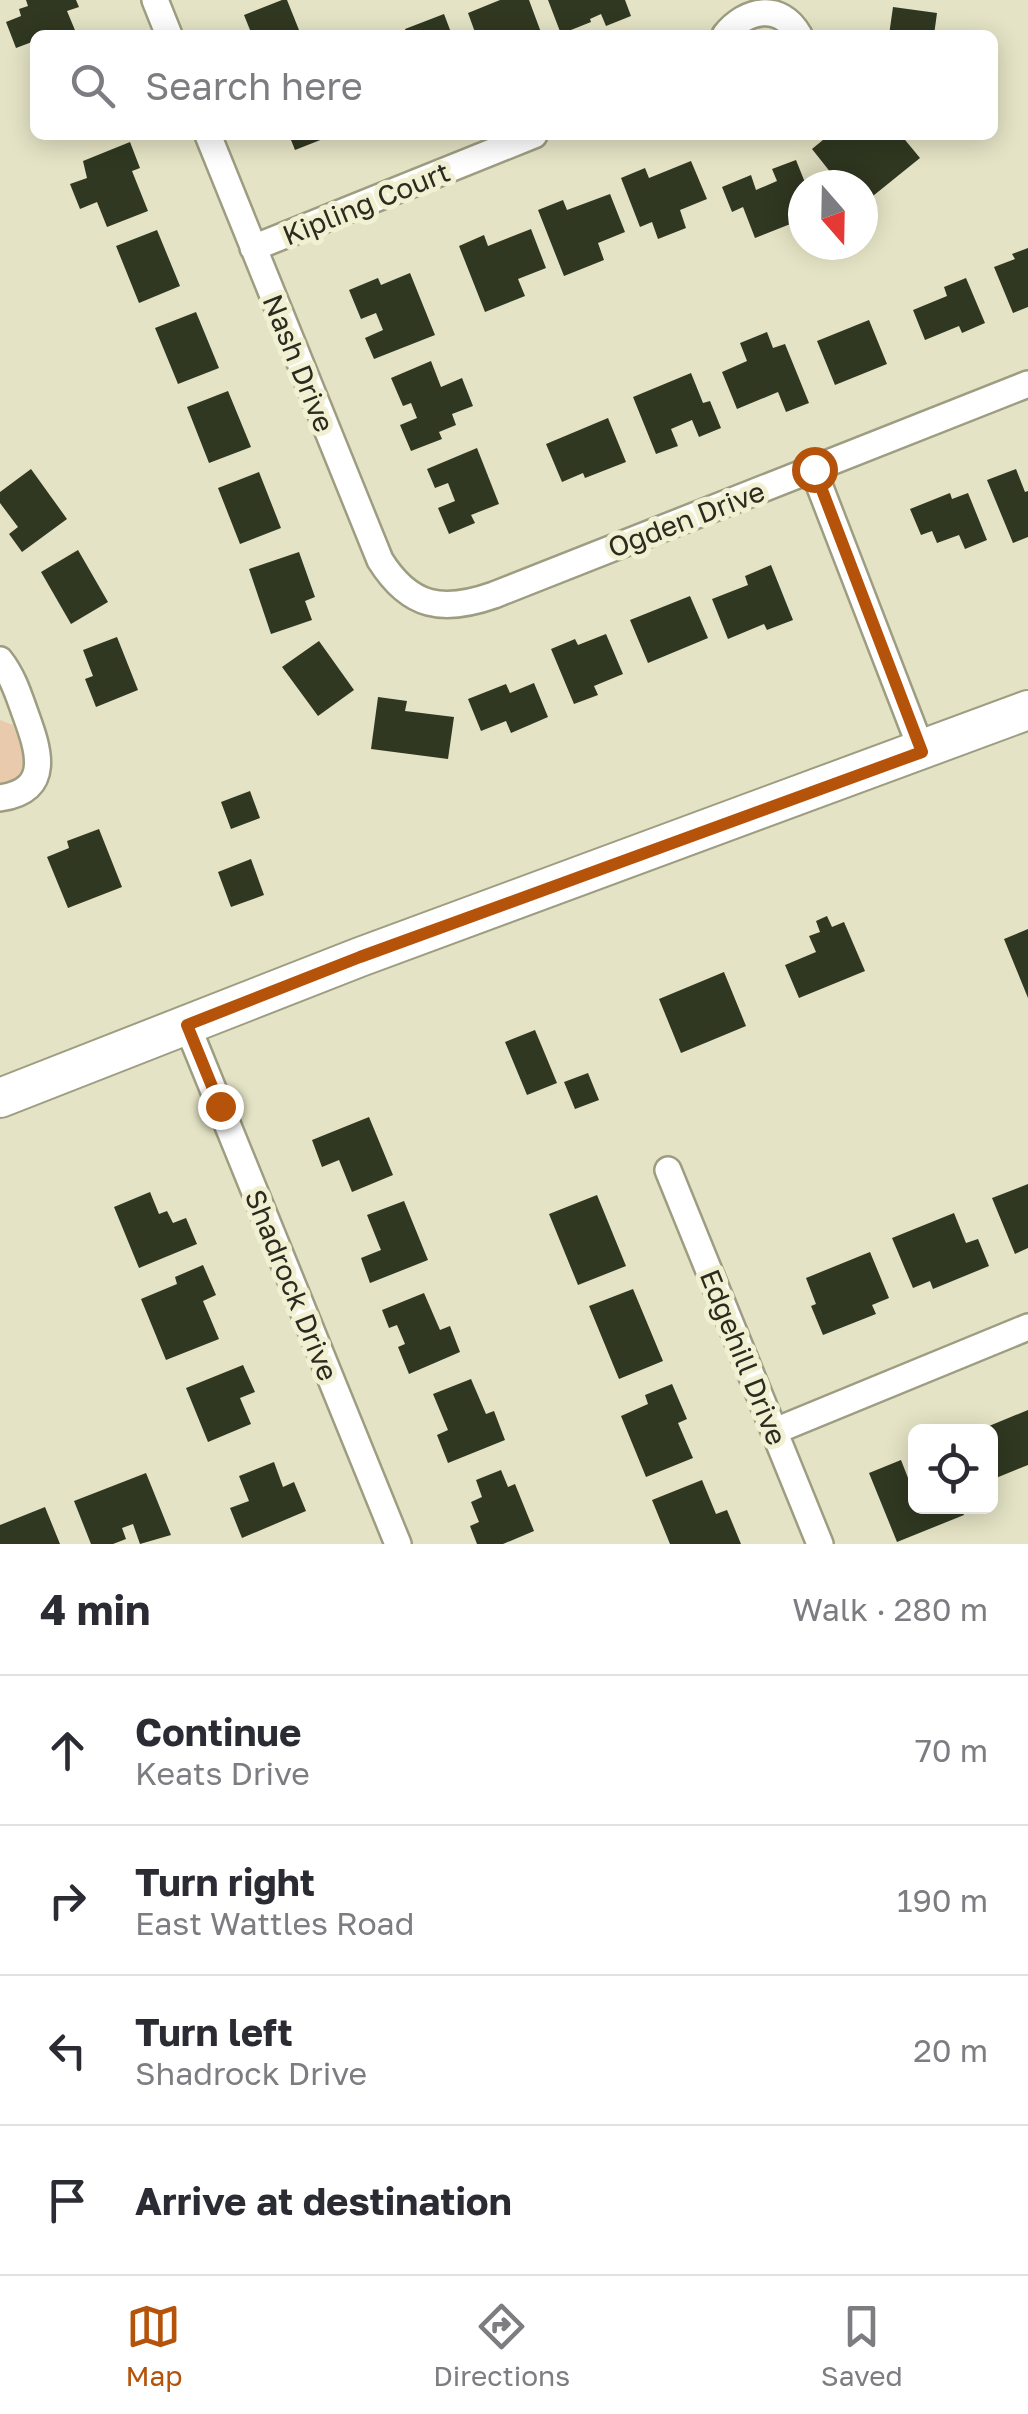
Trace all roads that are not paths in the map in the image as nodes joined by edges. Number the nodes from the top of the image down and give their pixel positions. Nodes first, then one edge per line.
1 (155, 0) edge
2 (166, 30) edge
3 (730, 30) edge
4 (795, 30) edge
5 (210, 140) edge
6 (522, 140) edge
7 (253, 248) junction
8 (1028, 384) edge
9 (814, 469) junction
10 (399, 587) joint
11 (0, 660) edge
12 (1028, 710) edge
13 (922, 752) junction
14 (0, 798) edge
15 (187, 1025) junction
16 (0, 1098) edge
17 (668, 1170) dead end
18 (1028, 1327) edge
19 (775, 1431) junction
20 (398, 1544) edge
21 (820, 1544) edge

1 - 2 street
3 - 4 street
5 - 7 street, Nash Drive
6 - 7 street, Kipling Court
7 - 10 street, Nash Drive
8 - 9 street, Ogden Drive
9 - 10 street, Ogden Drive
9 - 13 street
11 - 14 street
12 - 13 main road
13 - 15 main road
15 - 16 main road
15 - 20 street, Shadrock Drive
17 - 19 street, Edgehill Drive
18 - 19 street
19 - 21 street, Edgehill Drive

